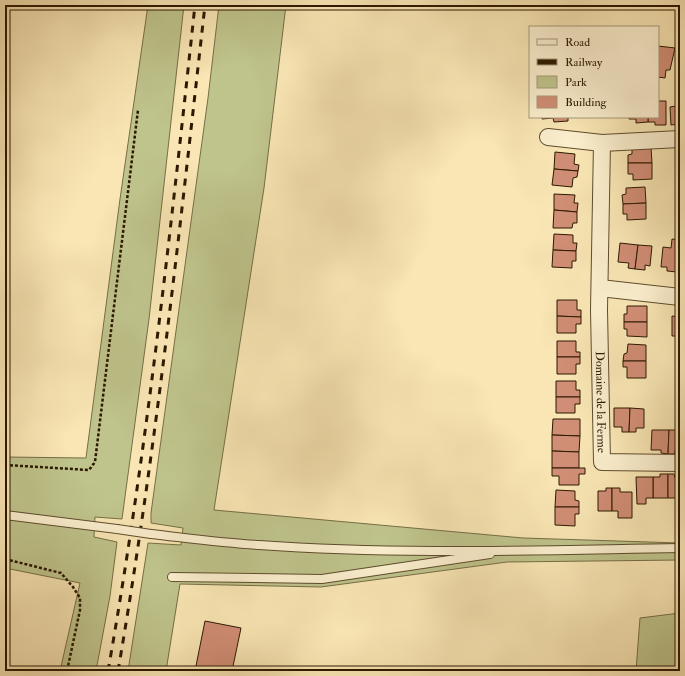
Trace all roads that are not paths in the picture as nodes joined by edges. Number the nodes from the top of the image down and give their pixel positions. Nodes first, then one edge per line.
1 (548, 137) dead end
2 (680, 139) edge
3 (602, 143) junction
4 (600, 288) junction
5 (680, 297) edge
6 (680, 464) edge
7 (5, 515) edge
8 (680, 548) edge
9 (515, 550) junction
10 (172, 577) dead end

1 - 3 street
2 - 3 street
3 - 4 street, Domaine de la Ferme
4 - 5 street
4 - 6 street, Domaine de la Ferme
7 - 9 lane, bridge
8 - 9 lane
9 - 10 lane

